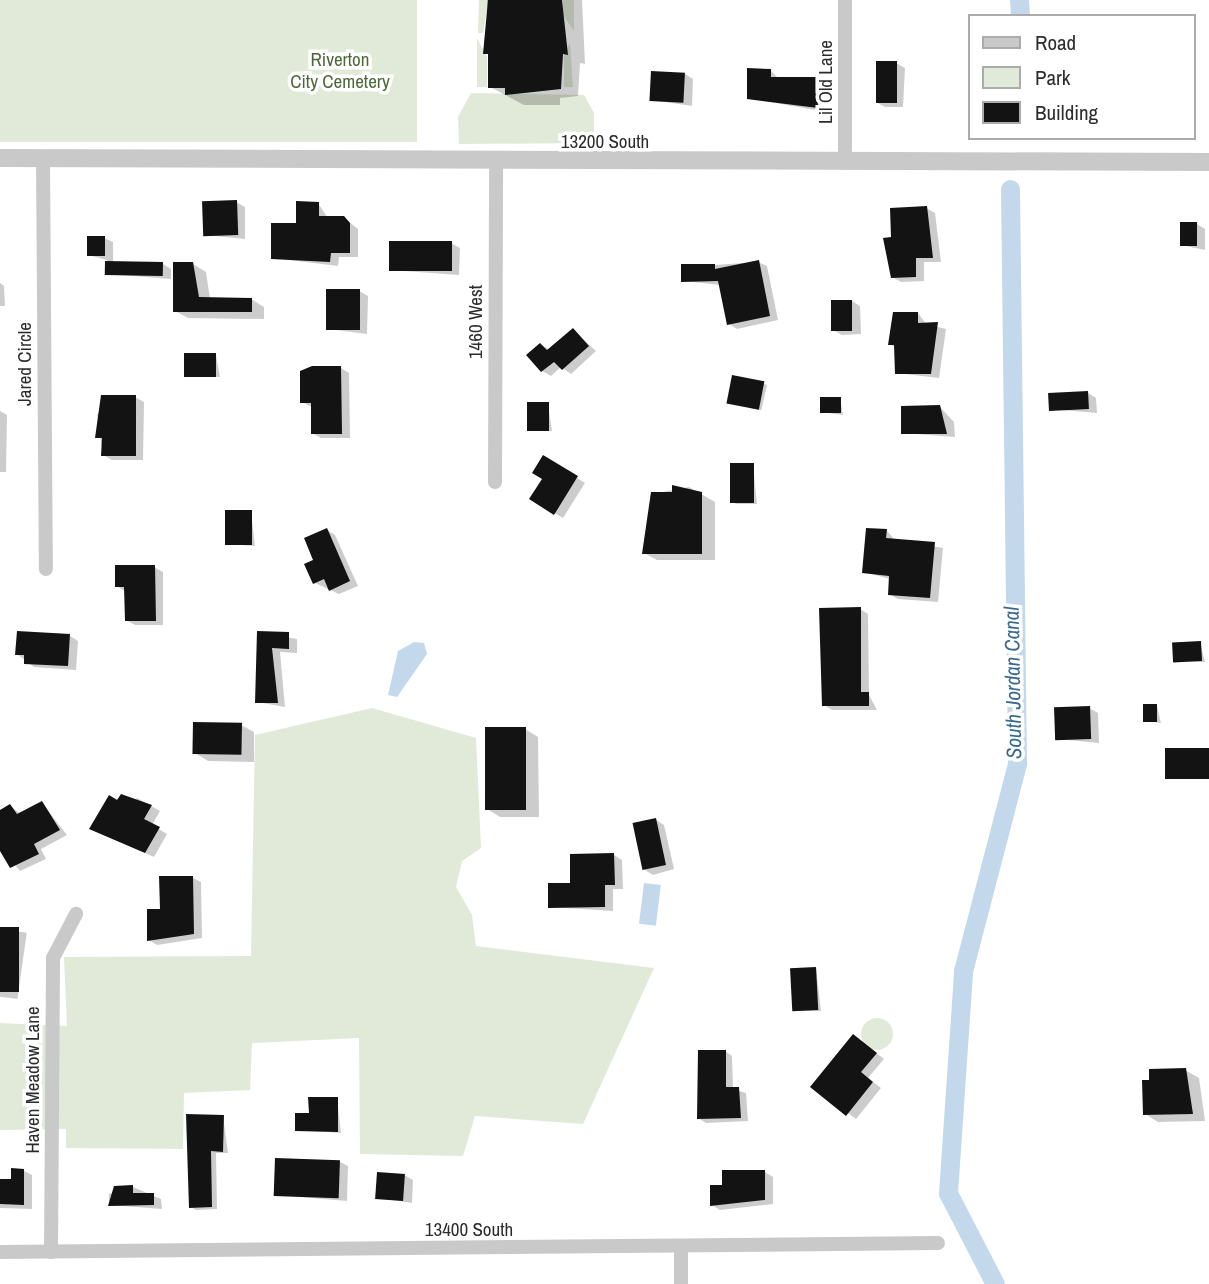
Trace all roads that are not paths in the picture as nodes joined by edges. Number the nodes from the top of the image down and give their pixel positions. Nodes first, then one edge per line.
1 (845, 0) edge
2 (0, 158) edge
3 (43, 158) junction
4 (496, 162) junction
5 (1209, 162) edge
6 (845, 163) junction
7 (495, 482) dead end
8 (46, 569) dead end
9 (76, 914) dead end
10 (938, 1244) dead end
11 (681, 1247) junction
12 (0, 1252) edge
13 (51, 1252) junction
14 (681, 1284) edge

1 - 6 street, Lil Old Lane
2 - 3 street, 13200 South
3 - 4 street, 13200 South
3 - 8 street, Jared Circle
4 - 6 street, 13200 South
4 - 7 street, 1460 West
5 - 6 street, 13200 South
9 - 13 street, Haven Meadow Lane
10 - 11 street, 13400 South
11 - 13 street, 13400 South
11 - 14 street
12 - 13 street, 13400 South

